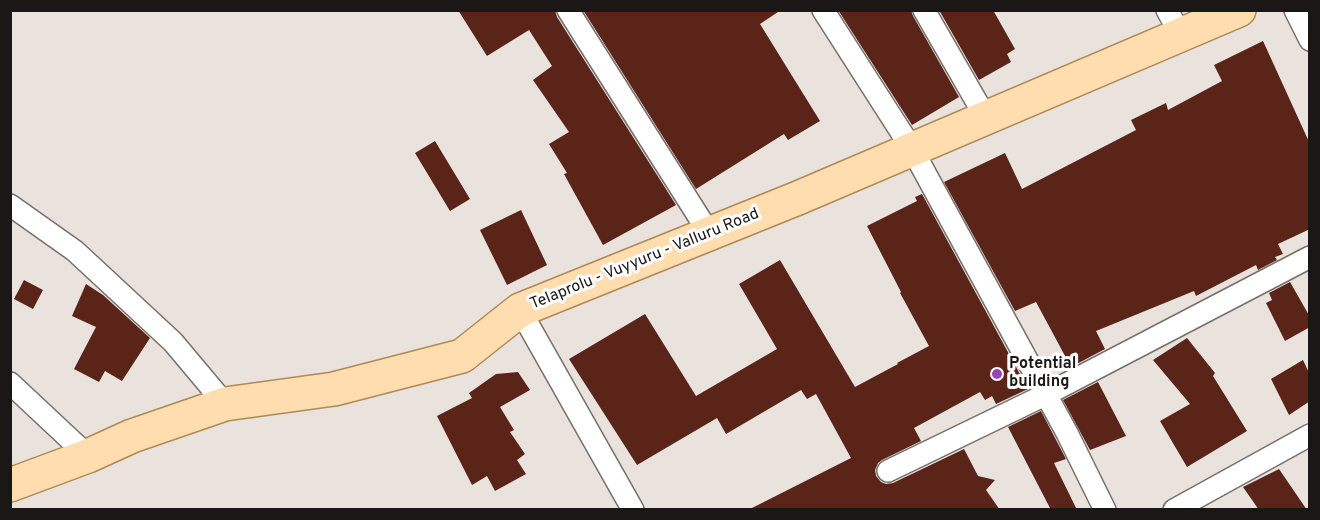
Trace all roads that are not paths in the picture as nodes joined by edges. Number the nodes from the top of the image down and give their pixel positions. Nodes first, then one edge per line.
1 (568, 10) edge
2 (823, 10) edge
3 (924, 10) edge
4 (1239, 10) edge
5 (1294, 10) edge
6 (1174, 23) edge
7 (1310, 40) edge
8 (986, 118) junction
9 (912, 149) junction
10 (10, 205) edge
11 (709, 233) junction
12 (1310, 257) edge
13 (520, 310) junction
14 (10, 383) edge
15 (1047, 394) junction
16 (225, 404) junction
17 (1310, 435) edge
18 (88, 456) junction
19 (888, 471) dead end
20 (10, 485) edge
21 (633, 510) edge
22 (1105, 510) edge
23 (1174, 510) edge

1 - 11 street
2 - 9 street
3 - 8 street
4 - 6 main road, Telaprolu - Vuyyuru - Valluru Road
5 - 7 street
6 - 8 main road, Telaprolu - Vuyyuru - Valluru Road
8 - 9 main road, Telaprolu - Vuyyuru - Valluru Road
9 - 11 main road, Telaprolu - Vuyyuru - Valluru Road
9 - 15 street
10 - 16 street
11 - 13 main road, Telaprolu - Vuyyuru - Valluru Road
12 - 15 street
13 - 16 main road, Telaprolu - Vuyyuru - Valluru Road
13 - 21 street
14 - 18 street
15 - 19 street
15 - 22 street
16 - 18 main road, Telaprolu - Vuyyuru - Valluru Road
17 - 23 street
18 - 20 main road, Telaprolu - Vuyyuru - Valluru Road

